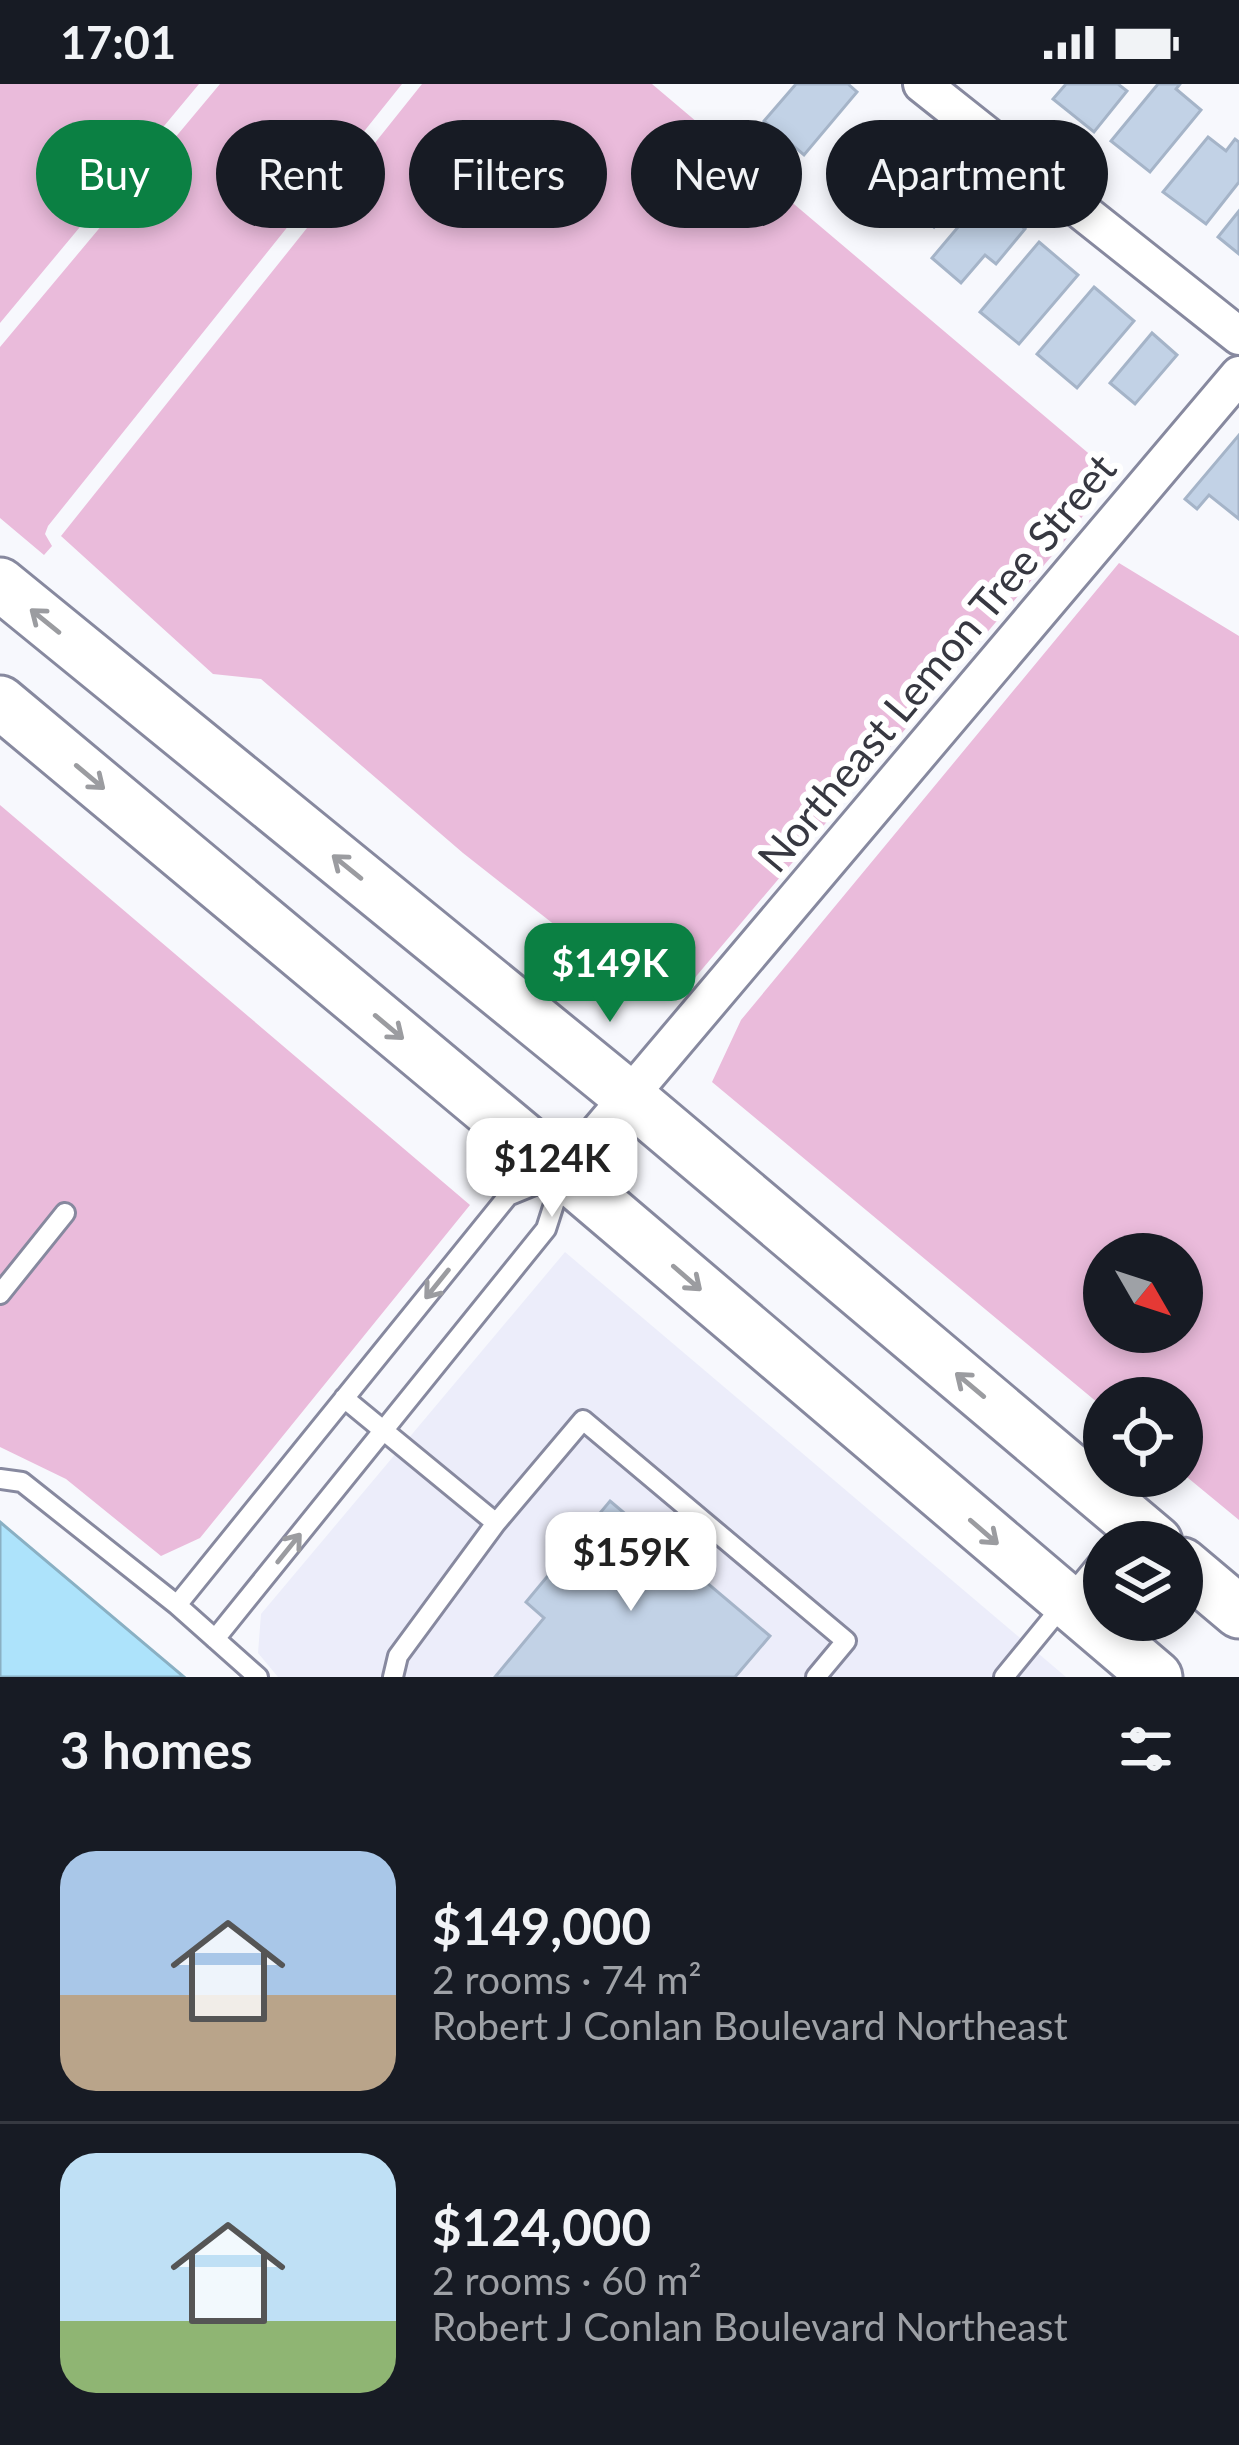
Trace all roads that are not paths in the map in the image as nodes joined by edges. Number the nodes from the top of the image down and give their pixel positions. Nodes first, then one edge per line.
1 (922, 84) edge
2 (1239, 336) edge
3 (1239, 375) edge
4 (0, 584) edge
5 (0, 702) edge
6 (629, 1097) junction
7 (564, 1173) junction
8 (65, 1213) dead end
9 (0, 1294) edge
10 (344, 1398) junction
11 (384, 1430) junction
12 (0, 1479) edge
13 (1105, 1521) edge
14 (496, 1523) junction
15 (1203, 1582) edge
16 (1083, 1584) edge
17 (1065, 1602) junction
18 (177, 1605) junction
19 (1239, 1612) edge
20 (215, 1639) junction
21 (258, 1677) edge
22 (393, 1677) edge
23 (816, 1677) edge
24 (1004, 1677) edge
25 (1156, 1677) edge

1 - 2 street
3 - 6 street, Northeast Lemon Tree Street
6 -> 4 main road
5 -> 7 main road
6 - 7 street, Northeast Lemon Tree Street
13 -> 6 main road
7 -> 10 lane
7 - 11 lane
7 -> 17 main road
8 - 9 lane
10 - 11 lane
10 - 18 lane
11 - 14 lane
20 -> 11 lane
12 - 18 lane
14 - 22 lane
14 - 23 lane
15 - 19 main road
16 - 17 lane
17 - 24 lane
17 - 25 main road
18 - 20 lane
20 - 21 lane

